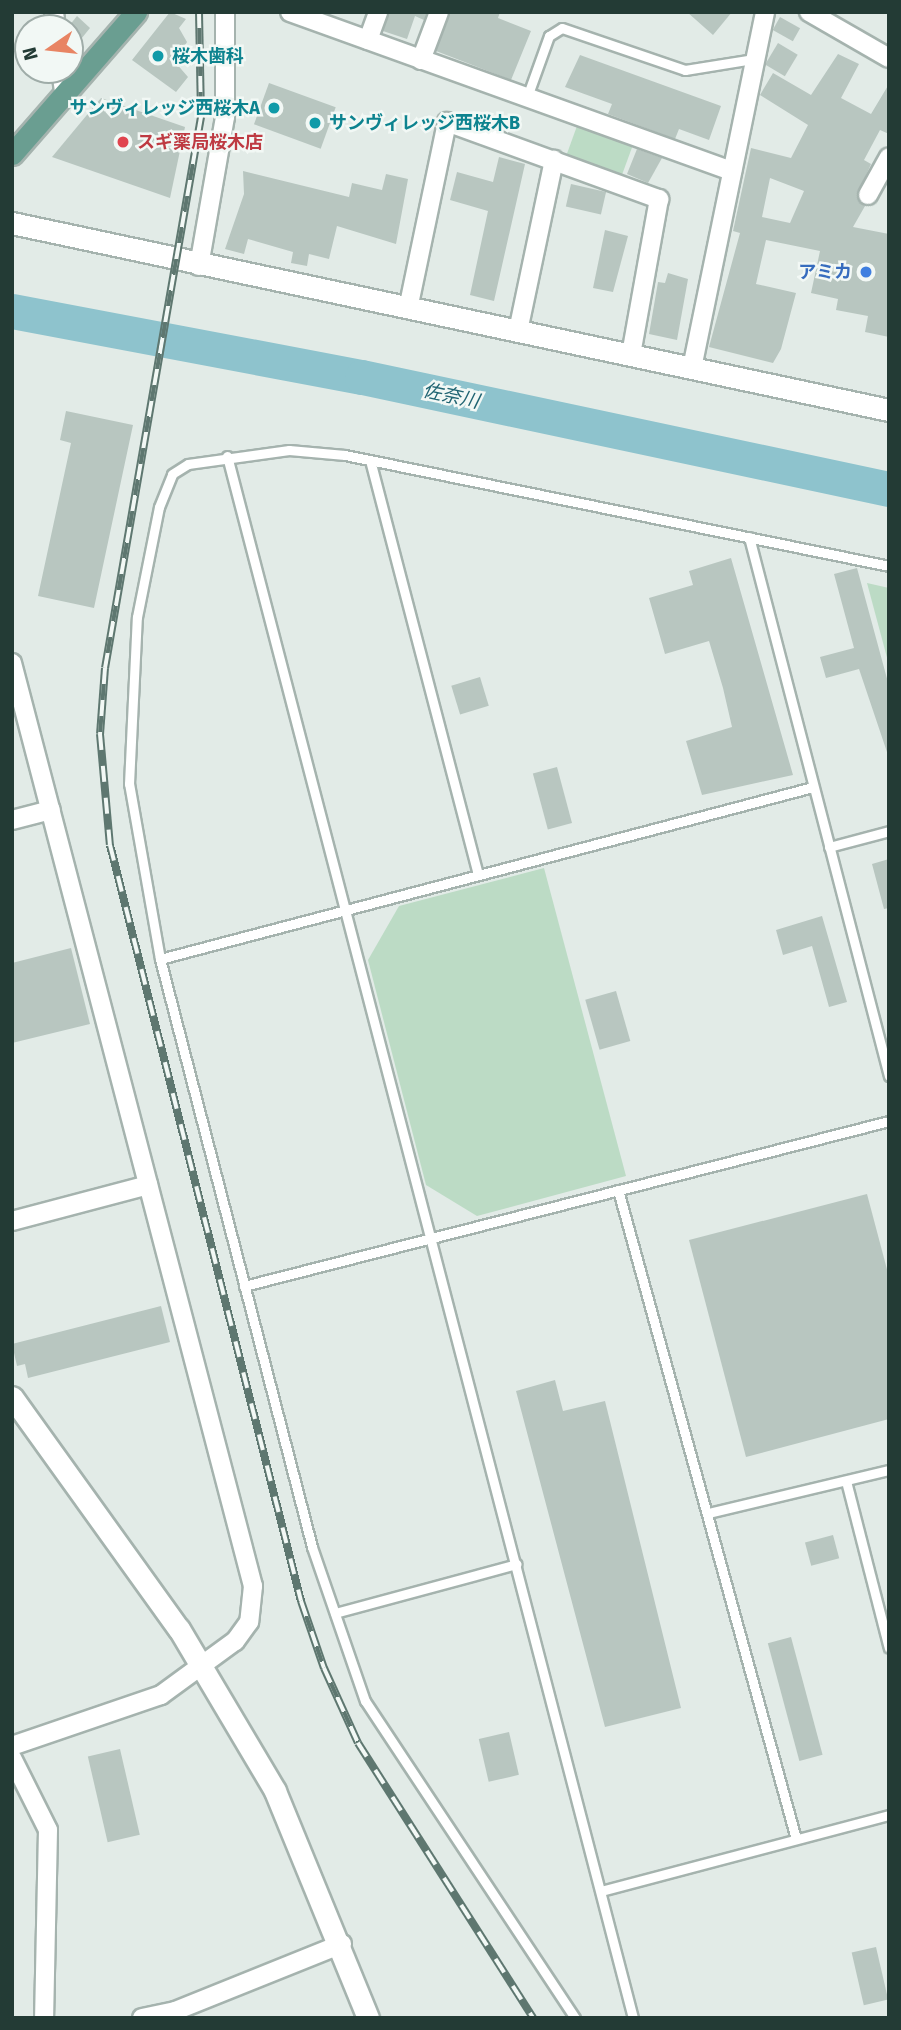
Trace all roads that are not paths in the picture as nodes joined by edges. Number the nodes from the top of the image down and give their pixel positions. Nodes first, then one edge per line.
1 (136, 12) edge
2 (225, 12) edge
3 (290, 12) edge
4 (378, 12) edge
5 (439, 12) edge
6 (765, 12) edge
7 (809, 12) edge
8 (368, 40) junction
9 (889, 58) edge
10 (754, 59) junction
11 (421, 60) junction
12 (63, 84) edge
13 (527, 97) junction
14 (65, 98) junction
15 (12, 154) edge
16 (889, 157) edge
17 (554, 160) junction
18 (732, 171) junction
19 (868, 195) dead end
20 (12, 223) edge
21 (199, 265) junction
22 (408, 309) junction
23 (518, 331) junction
24 (631, 355) junction
25 (692, 368) junction
26 (889, 410) edge
27 (227, 456) junction
28 (370, 460) junction
29 (748, 537) junction
30 (889, 566) edge
31 (12, 663) edge
32 (16, 694) edge
33 (813, 787) junction
34 (51, 810) junction
35 (12, 820) edge
36 (889, 831) edge
37 (829, 847) junction
38 (478, 874) junction
39 (347, 911) junction
40 (160, 959) junction
41 (889, 1076) edge
42 (889, 1121) edge
43 (148, 1185) junction
44 (618, 1190) junction
45 (12, 1221) edge
46 (430, 1238) junction
47 (244, 1286) junction
48 (12, 1396) edge
49 (889, 1470) edge
50 (846, 1481) junction
51 (708, 1513) junction
52 (517, 1564) junction
53 (335, 1613) junction
54 (889, 1648) edge
55 (203, 1667) junction
56 (12, 1746) edge
57 (12, 1758) edge
58 (889, 1815) edge
59 (796, 1839) junction
60 (601, 1891) junction
61 (342, 1944) junction
62 (44, 2018) edge
63 (142, 2018) edge
64 (368, 2018) edge
65 (575, 2018) edge
66 (633, 2018) edge

1 - 14 main road
2 - 21 street
3 - 8 street
4 - 8 street
5 - 11 street
6 - 10 street
7 - 9 street
8 - 11 street
10 - 13 lane
10 - 18 street
11 - 13 street
12 - 14 street
13 - 18 street
14 - 15 main road
16 - 19 street
17 - 22 street
17 - 23 street
17 - 24 street
18 - 25 street
20 - 21 street
21 - 22 street
22 - 23 street
23 - 24 street
24 - 25 street
25 - 26 street
27 - 28 lane
27 - 39 lane
27 - 40 lane
28 - 29 lane
28 - 38 lane
29 - 30 lane
29 - 33 lane
31 - 32 street
32 - 34 street
33 - 37 lane
33 - 38 lane
34 - 35 street
34 - 43 street
36 - 37 lane
37 - 41 lane
38 - 39 lane
39 - 40 lane
39 - 46 lane
40 - 47 lane
42 - 44 lane
43 - 45 street
43 - 55 street
44 - 46 lane
44 - 51 lane
46 - 47 lane
46 - 52 lane
47 - 53 lane
48 - 55 street
49 - 50 lane
50 - 51 lane
50 - 54 lane
51 - 59 lane
52 - 53 lane
52 - 60 lane
53 - 65 lane
55 - 56 street
55 - 61 street
57 - 62 street
58 - 59 lane
59 - 60 lane
60 - 66 lane
61 - 63 street
61 - 64 street

